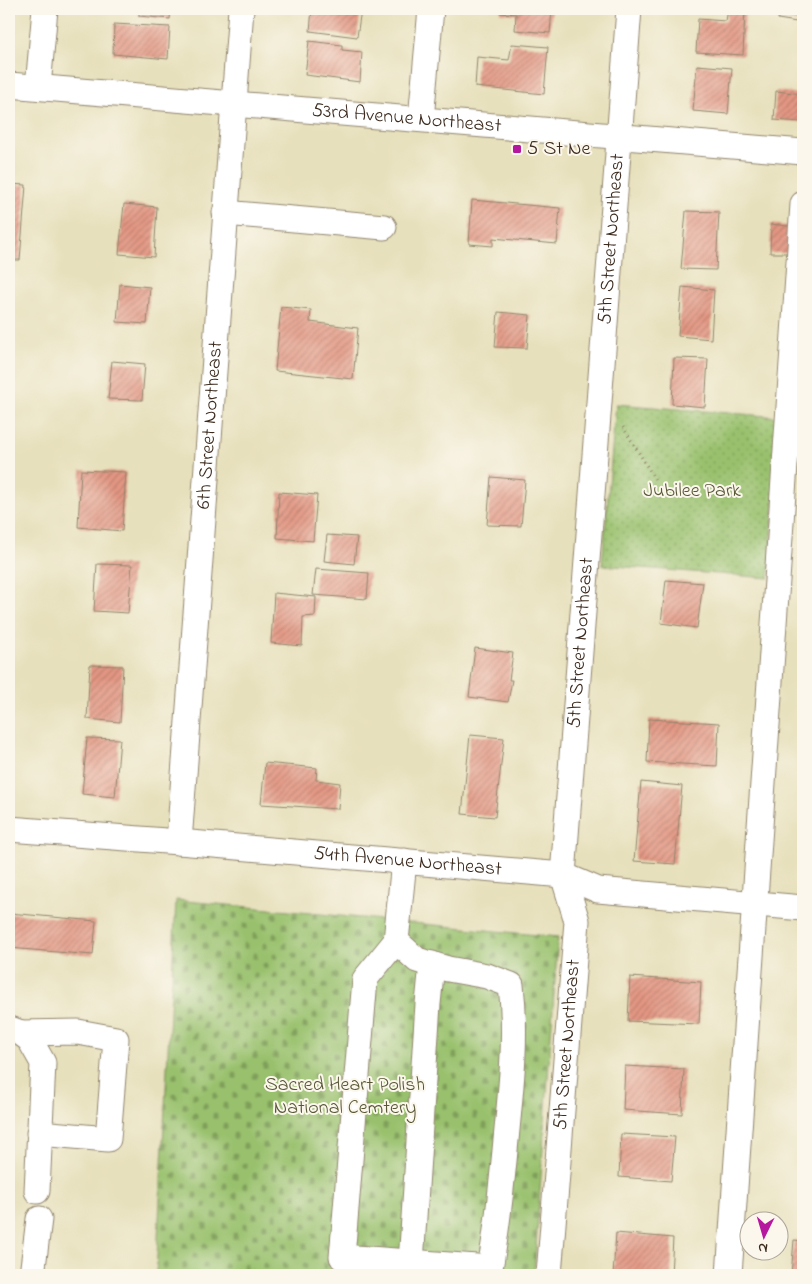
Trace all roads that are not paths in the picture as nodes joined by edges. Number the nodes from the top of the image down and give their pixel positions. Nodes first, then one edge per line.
1 (45, 9) edge
2 (241, 9) edge
3 (431, 9) edge
4 (629, 9) edge
5 (9, 85) edge
6 (38, 87) junction
7 (233, 103) junction
8 (421, 119) junction
9 (619, 137) junction
10 (803, 152) edge
11 (803, 204) edge
12 (225, 213) junction
13 (384, 227) dead end
14 (9, 829) edge
15 (178, 842) junction
16 (404, 861) junction
17 (563, 875) junction
18 (756, 905) junction
19 (803, 908) edge
20 (396, 941) junction
21 (432, 964) junction
22 (15, 1031) edge
23 (39, 1133) junction
24 (37, 1191) dead end
25 (39, 1219) dead end
26 (411, 1263) junction
27 (32, 1275) edge
28 (548, 1275) edge
29 (730, 1275) edge

1 - 6 street
2 - 7 street, 6th Street Northeast
3 - 8 street
4 - 9 street, 5th Street Northeast
5 - 6 street, 53rd Avenue Northeast
6 - 7 street, 53rd Avenue Northeast
7 - 8 street, 53rd Avenue Northeast
7 - 12 street, 6th Street Northeast
8 - 9 street, 53rd Avenue Northeast
9 - 10 street, 53rd Avenue Northeast
9 - 17 street, 5th Street Northeast
11 - 18 street
12 - 13 street
12 - 15 street, 6th Street Northeast
14 - 15 street, 54th Avenue Northeast
15 - 16 street, 54th Avenue Northeast
16 - 17 street, 54th Avenue Northeast
16 - 20 street
17 - 18 street, 54th Avenue Northeast
17 - 28 street, 5th Street Northeast
18 - 19 street, 54th Avenue Northeast
18 - 29 street
20 - 21 street
20 - 26 street
21 - 26 street
21 - 26 street
22 - 23 street
22 - 23 street
23 - 24 street
25 - 27 street

